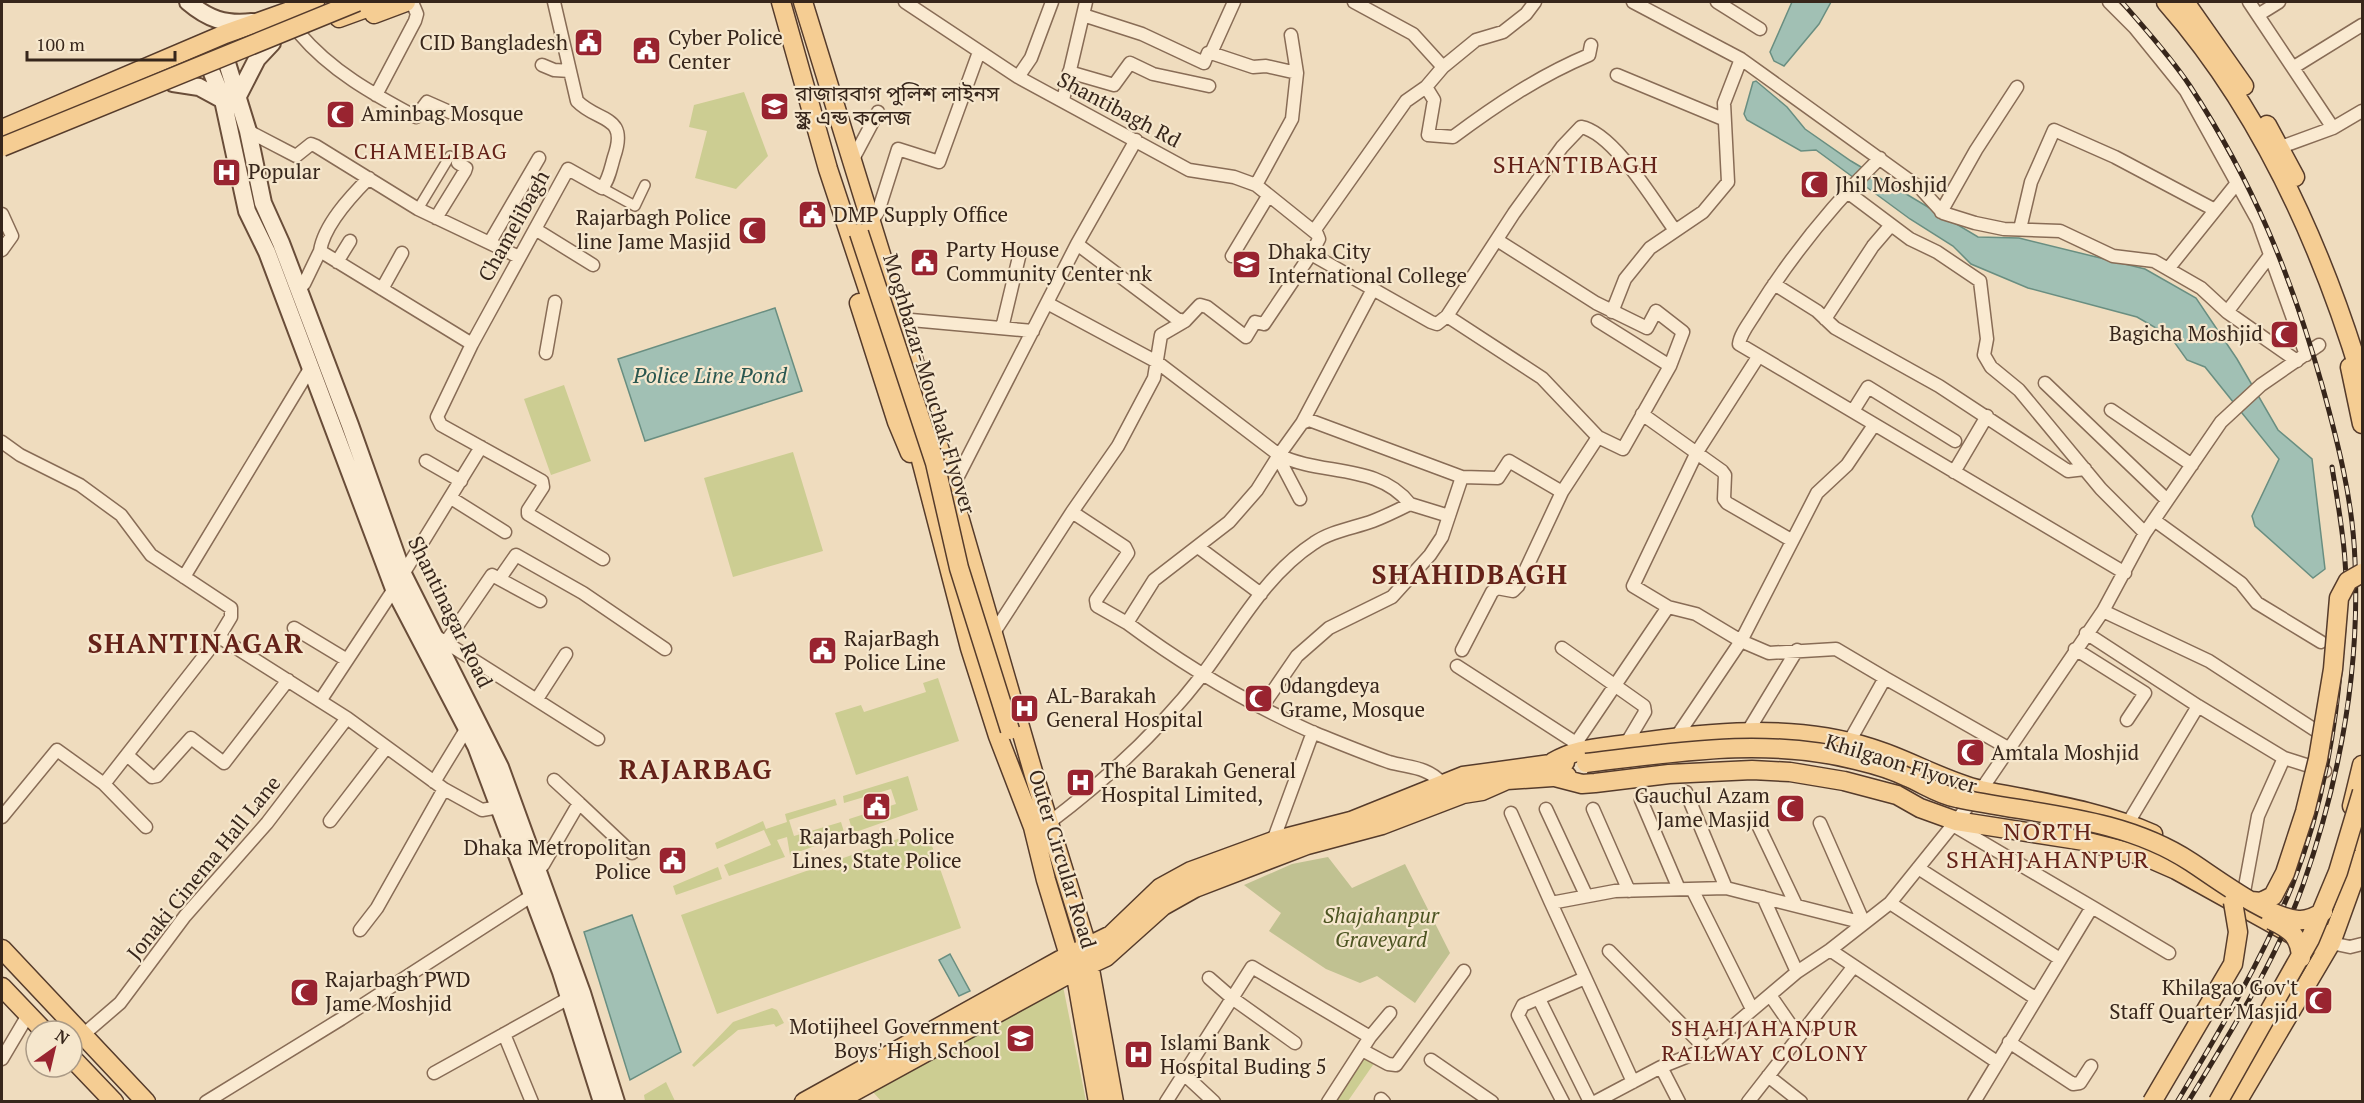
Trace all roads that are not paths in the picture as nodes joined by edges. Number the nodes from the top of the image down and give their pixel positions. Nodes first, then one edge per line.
1 (315, 2) edge
2 (383, 2) edge
3 (406, 2) edge
4 (412, 2) edge
5 (554, 2) edge
6 (774, 2) edge
7 (781, 2) edge
8 (787, 2) edge
9 (797, 2) edge
10 (803, 2) edge
11 (905, 2) edge
12 (1052, 2) edge
13 (1086, 2) edge
14 (1234, 2) edge
15 (1354, 2) edge
16 (1535, 2) edge
17 (1633, 2) edge
18 (1718, 2) edge
19 (2109, 2) edge
20 (2166, 2) edge
21 (2185, 2) edge
22 (2249, 2) edge
23 (2278, 2) edge
24 (188, 4) edge
25 (356, 7) edge
26 (1083, 15) junction
27 (2258, 15) junction
28 (337, 19) junction
29 (256, 21) junction
30 (2362, 25) edge
31 (1760, 29) dead end
32 (299, 33) junction
33 (1291, 35) dead end
34 (207, 42) junction
35 (272, 43) junction
36 (1591, 45) dead end
37 (979, 52) junction
38 (1211, 53) junction
39 (1741, 59) junction
40 (542, 65) dead end
41 (218, 66) junction
42 (1443, 67) junction
43 (2294, 67) junction
44 (570, 71) junction
45 (1069, 72) junction
46 (1297, 73) junction
47 (1617, 75) dead end
48 (1018, 77) junction
49 (173, 83) junction
50 (1209, 86) dead end
51 (1426, 87) junction
52 (2017, 87) dead end
53 (376, 95) junction
54 (231, 98) junction
55 (1064, 100) junction
56 (2362, 111) edge
57 (878, 112) dead end
58 (452, 113) dead end
59 (1723, 119) junction
60 (2333, 128) junction
61 (2, 129) edge
62 (248, 131) junction
63 (1136, 140) junction
64 (2, 147) edge
65 (2276, 150) junction
66 (2, 156) edge
67 (539, 158) dead end
68 (1880, 158) junction
69 (454, 160) joint
70 (852, 161) junction
71 (369, 178) junction
72 (2237, 183) junction
73 (645, 185) dead end
74 (1256, 185) junction
75 (602, 188) junction
76 (1846, 191) junction
77 (1268, 196) junction
78 (418, 209) junction
79 (2215, 210) junction
80 (1941, 212) junction
81 (2, 214) edge
82 (868, 214) junction
83 (436, 218) junction
84 (1891, 225) junction
85 (535, 229) junction
86 (1674, 229) junction
87 (2020, 229) junction
88 (1316, 234) junction
89 (1497, 240) junction
90 (350, 241) dead end
91 (490, 242) junction
92 (1077, 244) junction
93 (2, 250) edge
94 (320, 251) junction
95 (402, 253) dead end
96 (1311, 254) junction
97 (2271, 254) junction
98 (1232, 256) dead end
99 (519, 257) junction
100 (1019, 257) dead end
101 (338, 262) junction
102 (593, 266) dead end
103 (2168, 269) junction
104 (2330, 278) junction
105 (1774, 284) junction
106 (297, 286) junction
107 (382, 289) junction
108 (1373, 289) junction
109 (555, 302) dead end
110 (1047, 303) junction
111 (1612, 312) junction
112 (2227, 312) junction
113 (1447, 316) junction
114 (900, 319) junction
115 (1825, 319) junction
116 (1185, 321) junction
117 (1598, 321) dead end
118 (1002, 328) junction
119 (1033, 331) junction
120 (2362, 336) edge
121 (472, 344) junction
122 (2319, 345) dead end
123 (546, 353) dead end
124 (1758, 357) junction
125 (2302, 358) junction
126 (1156, 362) junction
127 (318, 364) junction
128 (1670, 366) junction
129 (2362, 380) edge
130 (2045, 383) dead end
131 (2111, 410) dead end
132 (1853, 411) junction
133 (1642, 414) junction
134 (1987, 416) junction
135 (1302, 423) junction
136 (1874, 424) junction
137 (2362, 424) edge
138 (1598, 436) junction
139 (1955, 441) dead end
140 (2, 442) edge
141 (480, 447) junction
142 (1697, 452) junction
143 (1278, 456) junction
144 (426, 460) dead end
145 (2192, 465) junction
146 (2085, 469) junction
147 (1954, 472) junction
148 (1462, 477) junction
149 (461, 481) junction
150 (928, 488) junction
151 (951, 490) junction
152 (1562, 492) junction
153 (451, 498) junction
154 (1300, 499) dead end
155 (2168, 500) junction
156 (1410, 504) junction
157 (1072, 512) junction
158 (1449, 516) junction
159 (2154, 520) junction
160 (505, 532) dead end
161 (2145, 533) junction
162 (1791, 540) junction
163 (1198, 547) junction
164 (603, 558) dead end
165 (2125, 573) junction
166 (2362, 573) edge
167 (403, 574) junction
168 (184, 577) junction
169 (500, 578) junction
170 (394, 589) junction
171 (1261, 594) junction
172 (540, 601) dead end
173 (1668, 607) junction
174 (2103, 610) junction
175 (1127, 623) junction
176 (294, 628) dead end
177 (2086, 633) junction
178 (993, 634) junction
179 (219, 637) junction
180 (440, 638) junction
181 (1741, 641) junction
182 (2320, 642) dead end
183 (1562, 648) dead end
184 (665, 649) dead end
185 (2075, 649) junction
186 (1462, 650) dead end
187 (1797, 650) junction
188 (566, 654) dead end
189 (347, 660) junction
190 (1457, 666) dead end
191 (1203, 673) junction
192 (1885, 678) junction
193 (288, 680) junction
194 (1614, 686) junction
195 (537, 699) junction
196 (320, 701) junction
197 (2198, 706) junction
198 (1262, 707) junction
199 (347, 718) junction
200 (2127, 720) dead end
201 (467, 728) junction
202 (2315, 730) dead end
203 (1748, 731) junction
204 (1313, 732) junction
205 (1677, 736) junction
206 (598, 739) dead end
207 (1849, 742) junction
208 (1626, 744) junction
209 (386, 748) junction
210 (2008, 748) junction
211 (126, 755) junction
212 (1581, 758) junction
213 (2284, 758) junction
214 (2362, 765) edge
215 (1554, 770) junction
216 (2325, 771) dead end
217 (1034, 775) junction
218 (554, 780) dead end
219 (1442, 783) junction
220 (104, 784) junction
221 (439, 786) junction
222 (1981, 790) junction
223 (1686, 792) dead end
224 (2362, 792) edge
225 (1641, 800) dead end
226 (579, 803) junction
227 (499, 807) junction
228 (1545, 809) dead end
229 (1593, 809) dead end
230 (1511, 813) dead end
231 (2, 817) edge
232 (330, 821) dead end
233 (1050, 822) junction
234 (2128, 822) junction
235 (1820, 823) dead end
236 (1954, 823) junction
237 (1758, 825) dead end
238 (146, 827) dead end
239 (1273, 840) junction
240 (2362, 843) edge
241 (632, 853) dead end
242 (536, 867) junction
243 (1918, 868) junction
244 (1726, 888) junction
245 (1686, 889) junction
246 (1629, 891) junction
247 (532, 895) junction
248 (1586, 895) junction
249 (1763, 897) junction
250 (2242, 898) junction
251 (1551, 903) junction
252 (1890, 903) junction
253 (1796, 905) junction
254 (2092, 907) junction
255 (546, 911) junction
256 (2317, 918) junction
257 (1864, 923) junction
258 (360, 930) dead end
259 (2331, 943) junction
260 (2362, 945) edge
261 (2, 949) edge
262 (2302, 949) junction
263 (1830, 950) junction
264 (1609, 951) dead end
265 (2169, 953) dead end
266 (1089, 956) junction
267 (2060, 959) junction
268 (1072, 964) junction
269 (1854, 966) junction
270 (1464, 971) dead end
271 (1797, 972) junction
272 (1209, 978) dead end
273 (1585, 978) junction
274 (2, 987) edge
275 (576, 995) junction
276 (1770, 995) junction
277 (1232, 998) junction
278 (2035, 998) junction
279 (1539, 999) junction
280 (1752, 1009) junction
281 (1390, 1013) dead end
282 (28, 1015) junction
283 (32, 1019) edge
284 (70, 1019) edge
285 (84, 1034) joint
286 (504, 1034) junction
287 (1370, 1037) junction
288 (1798, 1037) junction
289 (2009, 1042) junction
290 (1295, 1043) dead end
291 (1706, 1049) junction
292 (1362, 1050) junction
293 (2, 1059) edge
294 (1431, 1060) dead end
295 (1997, 1062) junction
296 (2091, 1066) dead end
297 (1661, 1067) junction
298 (84, 1070) edge
299 (434, 1073) dead end
300 (1185, 1075) junction
301 (1768, 1076) junction
302 (1633, 1082) junction
303 (1979, 1100) edge
304 (114, 1101) edge
305 (146, 1101) edge
306 (206, 1101) edge
307 (532, 1101) edge
308 (602, 1101) edge
309 (616, 1101) edge
310 (804, 1101) edge
311 (835, 1101) edge
312 (1098, 1101) edge
313 (1114, 1101) edge
314 (1166, 1101) edge
315 (1214, 1101) edge
316 (1328, 1101) edge
317 (1492, 1101) edge
318 (1563, 1101) edge
319 (1592, 1101) edge
320 (1679, 1101) edge
321 (1748, 1101) edge
322 (1801, 1101) edge
323 (2152, 1101) edge
324 (2210, 1101) edge
325 (2218, 1101) edge
326 (2229, 1101) edge
327 (2237, 1101) edge

1 - 29 main road
2 - 25 main road
3 - 28 main road
4 - 53 street
5 - 44 street
6 - 150 main road, Outer Circular Road
7 - 150 main road, Moghbazar-Mouchak Flyover
8 - 217 main road, Moghbazar-Mouchak Flyover, bridge
9 - 82 main road
10 - 70 main road, Outer Circular Road
11 - 37 street, Shantibagh Rd
12 - 48 street
13 - 26 street
14 - 38 street
15 - 42 street
16 - 42 street
17 - 39 street
18 - 31 street
19 - 72 street
20 - 65 main road
21 - 65 main road
22 - 27 street
23 - 27 street
24 - 29 main road
24 - 34 main road
25 - 28 main road
25 - 64 main road, bridge
26 - 38 street
26 - 45 street
27 - 43 street
28 - 32 main road
29 - 34 main road
30 - 43 street
32 - 35 main road
32 - 53 street
33 - 46 street
34 - 41 main road
34 - 61 main road
35 - 41 main road
35 - 54 main road
36 - 51 street
37 - 48 street, Shantibagh Rd
37 - 82 street
38 - 46 street
39 - 59 street
39 - 68 street
40 - 44 street
41 - 49 main road
41 - 54 main road, Shantinagar Road
42 - 51 street
43 - 60 street
44 - 75 street
45 - 50 street
45 - 55 street
46 - 74 street
47 - 59 street
48 - 55 street, Shantibagh Rd
49 - 54 main road
49 - 66 main road
51 - 88 street
52 - 80 street
53 - 58 street
54 - 62 main road, Shantinagar Road
54 - 127 main road, Shantinagar Road
55 - 63 street, Shantibagh Rd
56 - 60 street
57 - 70 street
59 - 86 street
60 - 65 street
62 - 71 street
62 - 106 main road, Shantinagar Road
63 - 74 street, Shantibagh Rd
63 - 92 street
65 - 104 main road
65 - 120 main road
67 - 91 street
68 - 76 street
68 - 80 street
69 - 78 street
69 - 83 street
70 - 82 main road, Outer Circular Road
71 - 78 street
71 - 94 street
72 - 79 street
72 - 97 street
73 - 75 street
74 - 77 street, Shantibagh Rd
75 - 85 street, Chamelibagh
76 - 84 street
76 - 105 street
77 - 88 street, Shantibagh Rd
77 - 98 street
78 - 83 street
79 - 87 street
79 - 103 street
80 - 87 street
81 - 93 street
82 - 114 main road, Outer Circular Road
83 - 91 street
84 - 115 street
84 - 146 street
85 - 99 street, Chamelibagh
85 - 102 street
86 - 89 street
86 - 111 street
87 - 103 street
88 - 96 street
89 - 111 street
89 - 113 street
90 - 101 street
91 - 99 street
92 - 110 street
92 - 116 street
94 - 101 street
94 - 106 street
95 - 107 street
96 - 108 street
96 - 116 street
97 - 112 street
97 - 125 street
99 - 121 street, Chamelibagh
100 - 118 street
101 - 107 street
103 - 112 street
104 - 129 main road
104 - 137 main road
105 - 115 street
105 - 124 street
106 - 127 main road, Shantinagar Road
107 - 121 street
108 - 113 street
108 - 135 street
109 - 123 street
110 - 119 street
110 - 126 street
111 - 128 street
112 - 125 street
113 - 138 street
114 - 118 street
114 - 151 main road, Outer Circular Road
115 - 134 street
116 - 126 street
117 - 128 street
118 - 119 street
119 - 151 street
121 - 141 street, Chamelibagh
122 - 125 street
124 - 132 street
124 - 142 street
125 - 145 street
126 - 143 street
126 - 157 street
127 - 167 main road, Shantinagar Road
127 - 168 street
127 - 170 main road, Shantinagar Road
128 - 133 street
130 - 155 street
131 - 145 street
132 - 136 street
132 - 139 street
133 - 138 street
133 - 142 street
134 - 146 street
134 - 147 street
135 - 143 street
135 - 148 street
136 - 147 street
136 - 162 street
138 - 152 street
140 - 168 street
141 - 149 street
141 - 164 street, Chamelibagh
142 - 162 street
142 - 173 street
143 - 154 street
143 - 156 street
143 - 163 street
144 - 149 street
145 - 155 street
146 - 161 street
147 - 165 street
148 - 152 street
148 - 158 street
149 - 153 street
150 - 151 main road
150 - 268 main road, Outer Circular Road
151 - 178 main road, Outer Circular Road
152 - 186 street
153 - 160 street
153 - 167 street
155 - 159 street
156 - 158 street
156 - 171 street
157 - 175 street
157 - 178 street
158 - 198 street
159 - 161 street
159 - 182 street
161 - 165 street
162 - 181 street
163 - 171 street
163 - 175 street
165 - 174 street
166 - 250 main road, bridge
167 - 180 main road, Shantinagar Road
168 - 179 street
169 - 172 street
169 - 180 street
169 - 184 street
170 - 189 street
170 - 201 main road, Shantinagar Road
171 - 191 street
173 - 181 street
173 - 194 street
174 - 177 street
174 - 202 street
175 - 191 street
176 - 189 street
177 - 185 street
177 - 197 street
178 - 217 main road, Outer Circular Road
179 - 193 street
179 - 211 street
180 - 195 street
180 - 242 main road, Shantinagar Road
181 - 187 street
181 - 205 street
183 - 194 street
185 - 200 street
185 - 210 street
187 - 192 street
187 - 203 street
188 - 195 street
189 - 196 street
190 - 212 street
191 - 198 street
191 - 233 street
192 - 207 street
192 - 210 street
193 - 196 street
193 - 211 street
194 - 208 street
194 - 212 street
195 - 206 street
196 - 199 street
197 - 213 street
197 - 234 street
198 - 204 street
199 - 209 street
199 - 285 street, Jonaki Cinema Hall Lane
201 - 221 street
201 - 227 main road, Shantinagar Road
203 - 205 main road
203 - 207 main road
204 - 219 street
204 - 239 street
205 - 208 main road
207 - 222 main road
208 - 212 main road
209 - 221 street
209 - 232 street
210 - 222 street
211 - 220 street
212 - 215 main road
212 - 250 main road, Khilgaon Flyover, bridge
213 - 216 street
213 - 250 street
214 - 256 main road
215 - 219 main road
215 - 236 main road
215 - 266 main road
217 - 233 main road, Outer Circular Road
218 - 226 street
219 - 239 main road
220 - 231 street
220 - 238 street
221 - 227 street
221 - 258 street
222 - 234 main road
222 - 236 street
223 - 244 street
224 - 256 main road, bridge
225 - 245 street
226 - 241 street
226 - 242 street
227 - 247 main road, Shantinagar Road
228 - 248 street
229 - 246 street
230 - 251 street
233 - 266 main road, Outer Circular Road
234 - 250 main road
235 - 257 street
236 - 243 street
236 - 254 street
236 - 262 main road
237 - 253 street
239 - 266 main road
240 - 259 main road
240 - 326 main road
242 - 255 main road, Shantinagar Road
243 - 252 street
243 - 267 street
244 - 245 street
244 - 249 street
245 - 246 street
245 - 280 street
246 - 248 street
247 - 255 main road, Shantinagar Road
247 - 306 street
248 - 251 street
249 - 253 street
249 - 271 street
250 - 256 main road, Khilgaon Flyover, bridge
250 - 262 main road, Khilgaon Flyover, bridge
250 - 323 main road, bridge
251 - 273 street
252 - 257 street
252 - 278 street
253 - 257 street
254 - 265 street
254 - 267 street
255 - 275 main road, Shantinagar Road
256 - 259 main road
256 - 262 main road, bridge
257 - 263 street
259 - 260 street
259 - 262 main road
259 - 327 main road
261 - 284 main road
262 - 324 main road
262 - 325 main road, bridge
263 - 269 street
263 - 271 street
264 - 291 street
266 - 268 main road
266 - 313 main road, Outer Circular Road
267 - 278 street
268 - 310 main road
268 - 311 main road
268 - 312 main road, Outer Circular Road
269 - 288 street
269 - 295 street
270 - 292 street
271 - 276 street
272 - 277 street
273 - 279 street
273 - 302 street
274 - 282 main road
275 - 286 street
275 - 308 main road, Shantinagar Road
275 - 309 main road, Shantinagar Road
276 - 280 street
276 - 288 street
277 - 287 street
277 - 290 street
277 - 300 street
278 - 289 street
279 - 318 street
279 - 319 street
280 - 291 street
281 - 287 street
282 - 283 main road
282 - 293 street
285 - 305 main road
286 - 299 street
286 - 307 street
287 - 292 street
288 - 301 street
289 - 295 street
289 - 296 street
291 - 297 street
292 - 316 street
294 - 317 street
295 - 303 street
297 - 302 street
297 - 320 street
298 - 304 main road
300 - 314 street
300 - 315 street
301 - 321 street
301 - 322 street
302 - 319 street

